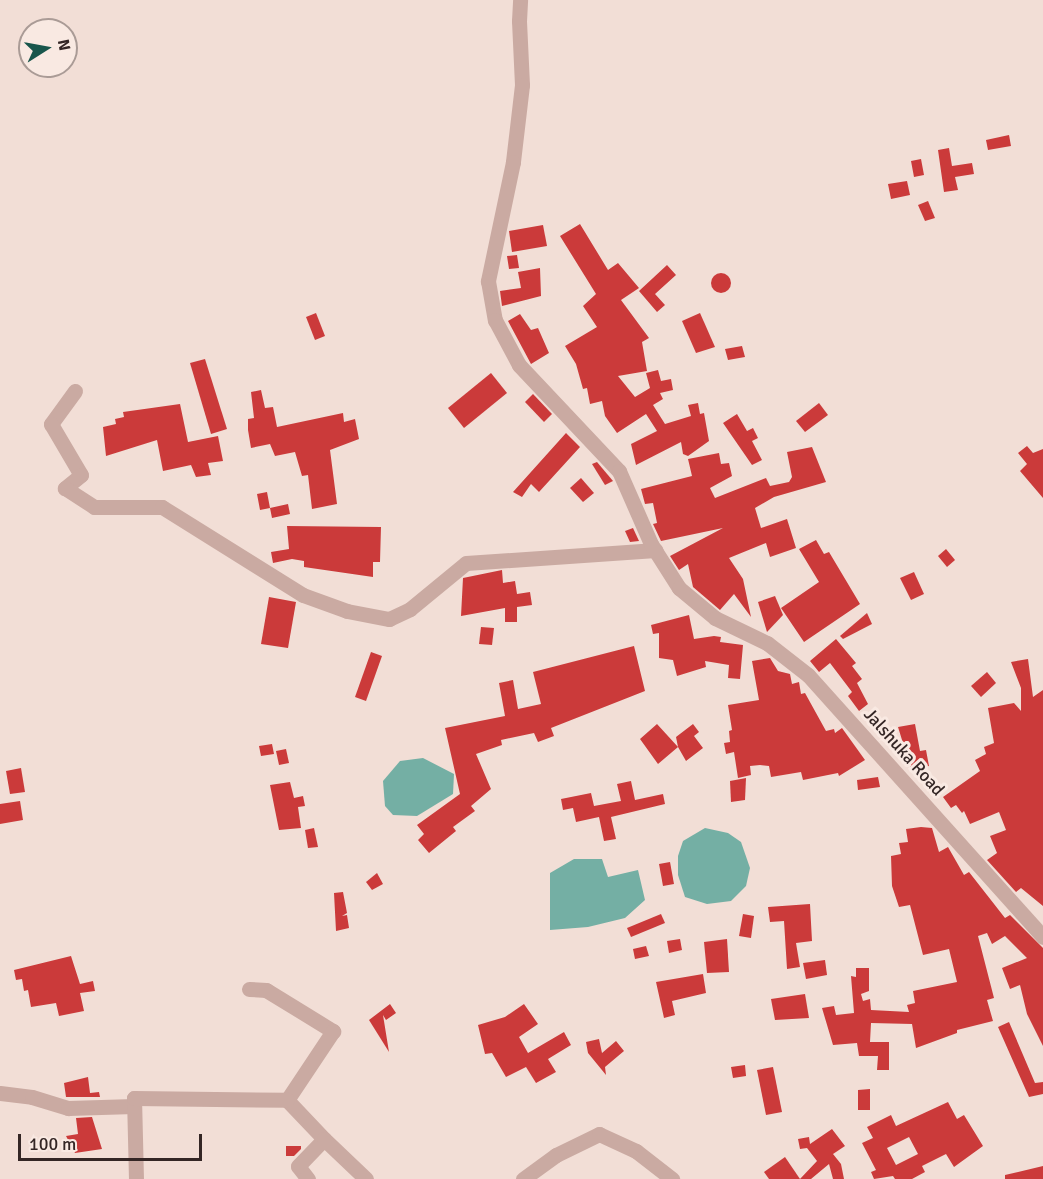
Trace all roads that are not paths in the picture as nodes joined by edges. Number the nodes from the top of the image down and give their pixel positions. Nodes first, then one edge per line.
1 (520, 0) edge
2 (75, 391) dead end
3 (656, 550) junction
4 (1043, 937) edge
5 (249, 989) dead end
6 (0, 1093) edge
7 (287, 1100) junction
8 (134, 1106) junction
9 (324, 1138) junction
10 (136, 1179) edge
11 (308, 1179) edge
12 (366, 1179) edge
13 (523, 1179) edge
14 (672, 1179) edge

1 - 3 street, Jalshuka Road
2 - 3 street
3 - 4 street, Jalshuka Road
5 - 7 street
6 - 8 street
7 - 8 street
7 - 9 street
8 - 10 street
9 - 11 street
9 - 12 street
13 - 14 street

